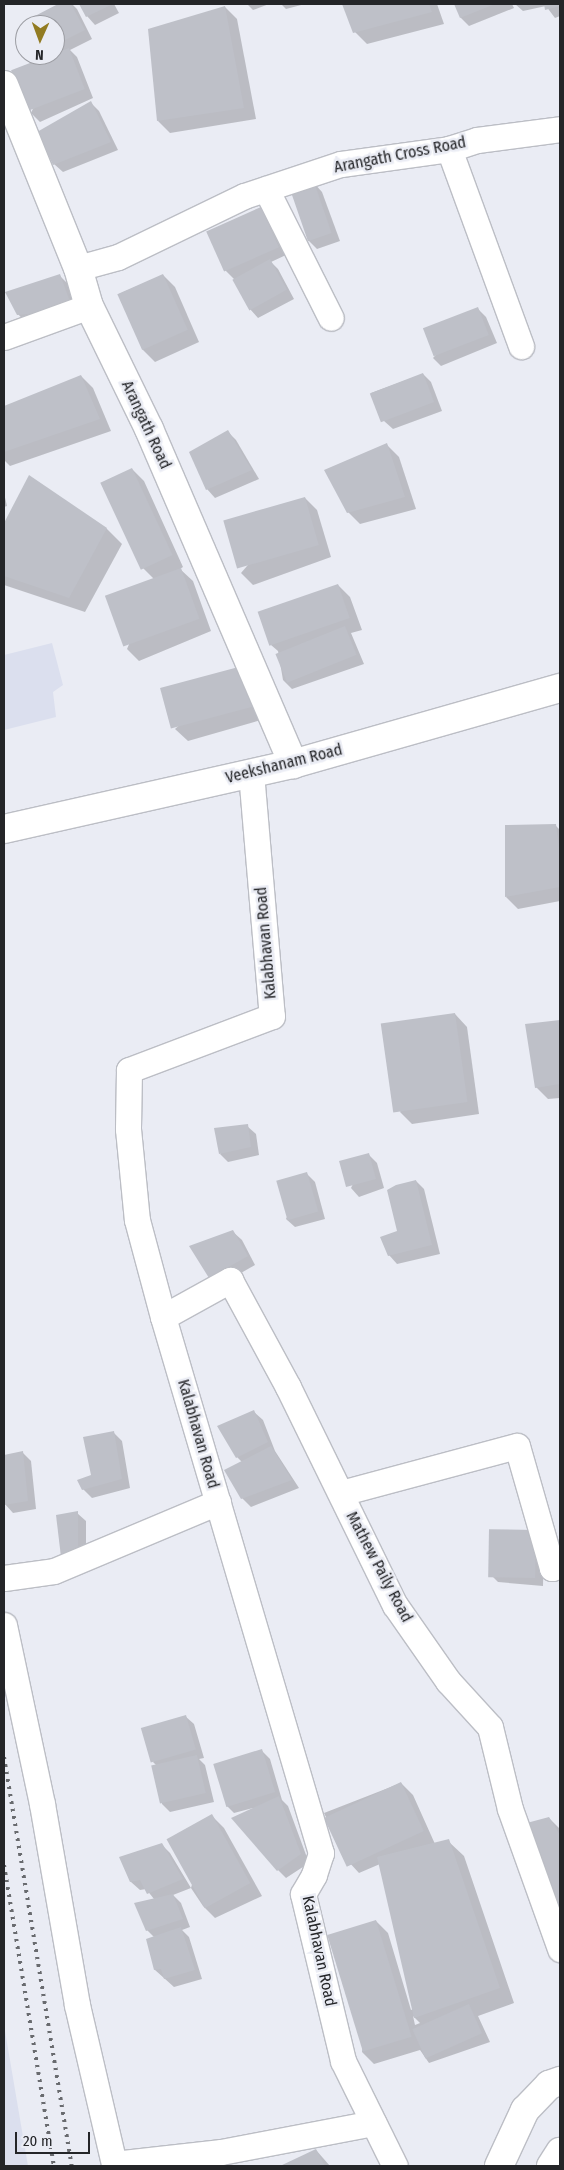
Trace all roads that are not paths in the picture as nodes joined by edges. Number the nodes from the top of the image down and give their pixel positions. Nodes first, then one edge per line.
1 (4, 85) edge
2 (13, 128) edge
3 (560, 129) edge
4 (449, 148) junction
5 (266, 189) junction
6 (78, 268) junction
7 (89, 306) junction
8 (331, 318) dead end
9 (4, 338) edge
10 (521, 346) dead end
11 (560, 688) edge
12 (293, 764) junction
13 (251, 773) junction
14 (4, 828) edge
15 (163, 1317) junction
16 (341, 1493) junction
17 (218, 1502) junction
18 (560, 1565) edge
19 (4, 1578) edge
20 (4, 1625) edge
21 (560, 1949) edge
22 (560, 2081) edge
23 (373, 2123) junction
24 (560, 2152) edge
25 (395, 2166) edge
26 (499, 2166) edge
27 (551, 2166) edge

1 - 2 street, Arangath Road
2 - 6 street, Arangath Road
3 - 4 street, Arangath Cross Road
4 - 5 street, Arangath Cross Road
4 - 10 street
5 - 6 street, Arangath Cross Road
5 - 8 street
6 - 7 street, Arangath Road
7 - 9 street
7 - 12 street, Arangath Road
11 - 12 street, Veekshanam Road
12 - 13 street, Veekshanam Road
13 - 14 street, Veekshanam Road
13 - 15 street, Kalabhavan Road
15 - 16 street, Mathew Paily Road
15 - 17 street, Kalabhavan Road
16 - 18 street
16 - 21 street, Mathew Paily Road
17 - 19 street
17 - 23 street, Kalabhavan Road
20 - 23 street
22 - 26 street
23 - 25 street, Kalabhavan Road
24 - 27 street

